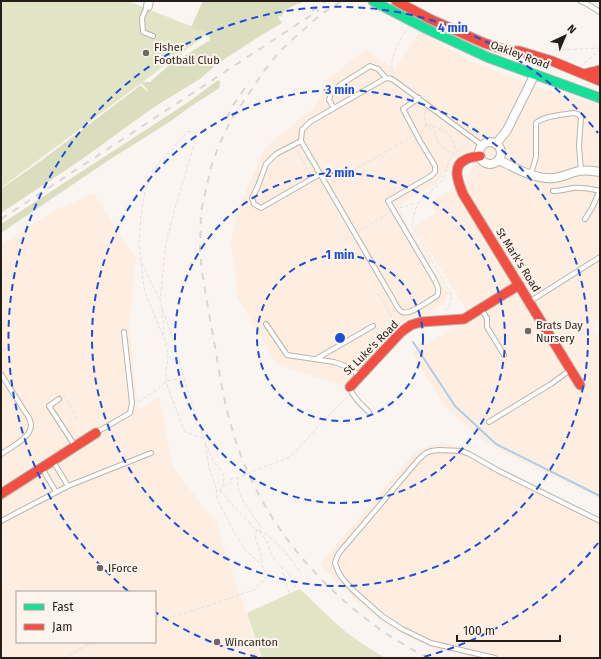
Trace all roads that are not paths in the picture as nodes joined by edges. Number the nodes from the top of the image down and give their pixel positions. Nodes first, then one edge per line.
1 (373, 1) edge
2 (396, 1) edge
3 (580, 1) edge
4 (148, 3) edge
5 (600, 12) edge
6 (153, 36) dead end
7 (509, 51) junction
8 (552, 61) junction
9 (600, 70) edge
10 (535, 74) junction
11 (584, 74) junction
12 (386, 78) junction
13 (600, 81) edge
14 (598, 95) edge
15 (419, 98) junction
16 (334, 108) junction
17 (301, 141) junction
18 (496, 144) junction
19 (482, 146) junction
20 (480, 156) junction
21 (499, 160) junction
22 (580, 171) junction
23 (600, 172) edge
24 (320, 174) junction
25 (531, 174) junction
26 (600, 191) edge
27 (554, 192) dead end
28 (584, 219) dead end
29 (600, 257) edge
30 (519, 285) junction
31 (529, 302) junction
32 (481, 308) junction
33 (266, 324) dead end
34 (373, 326) dead end
35 (124, 332) dead end
36 (504, 355) dead end
37 (316, 359) junction
38 (571, 370) junction
39 (1, 374) edge
40 (359, 376) junction
41 (580, 385) dead end
42 (350, 387) joint
43 (59, 399) dead end
44 (369, 412) dead end
45 (489, 422) dead end
46 (96, 433) joint
47 (75, 446) junction
48 (151, 453) dead end
49 (1, 454) edge
50 (53, 461) junction
51 (42, 468) junction
52 (68, 486) junction
53 (56, 492) junction
54 (1, 494) edge
55 (1, 521) edge
56 (600, 521) edge
57 (495, 658) edge

1 - 10 main road, Oakley Road
2 - 7 main road, Oakley Road
3 - 5 lane
4 - 6 lane
7 - 8 main road, Oakley Road
7 - 10 main road
8 - 10 main road
8 - 11 main road, Oakley Road
9 - 11 main road
10 - 14 main road, Oakley Road
10 - 18 street
11 - 13 main road, Oakley Road
12 - 15 lane
12 - 16 lane
12 - 16 lane
15 - 19 lane
15 - 24 lane
16 - 17 lane
17 - 24 lane
17 - 24 lane
18 - 19 street
18 - 21 street
19 - 20 street
20 - 21 street
20 - 30 main road, St Mark's Road
21 - 25 street
22 - 23 street
22 - 25 street
22 - 25 lane
26 - 27 lane
26 - 28 lane
29 - 31 lane
30 - 31 main road, St Mark's Road
30 - 32 main road, St Luke's Road
31 - 38 main road, St Mark's Road
32 - 36 lane
32 - 40 main road, St Luke's Road
33 - 37 lane
34 - 37 lane
35 - 46 lane
37 - 40 lane
38 - 41 main road, St Mark's Road
38 - 45 lane
39 - 49 lane
40 - 42 main road, St Luke's Road
42 - 44 lane
43 - 47 lane
46 - 47 main road
47 - 50 main road
48 - 52 lane
50 - 51 main road
50 - 52 lane
51 - 53 lane
51 - 54 main road
52 - 53 lane
53 - 55 lane
56 - 57 lane

